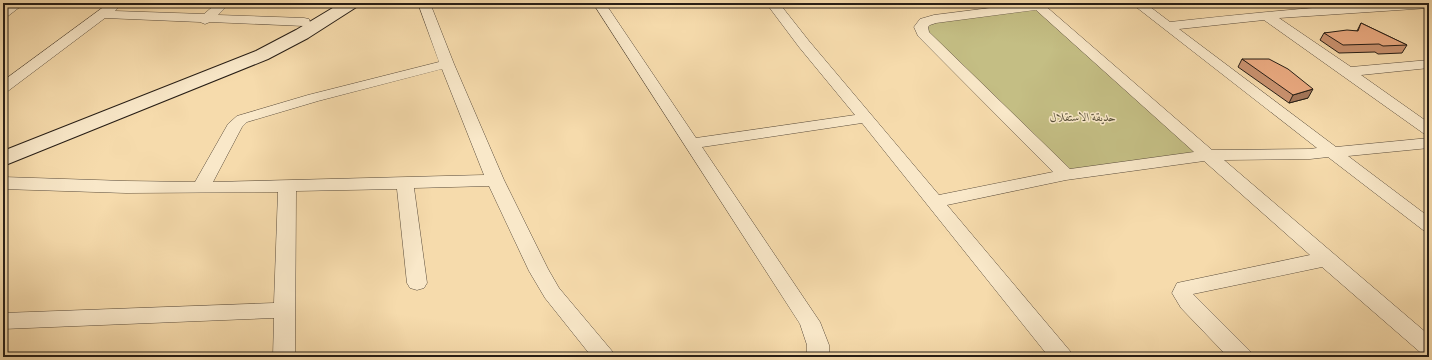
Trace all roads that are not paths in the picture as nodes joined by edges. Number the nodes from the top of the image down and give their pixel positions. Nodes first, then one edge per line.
1 (117, 3) edge
2 (224, 3) edge
3 (336, 3) edge
4 (352, 3) edge
5 (424, 3) edge
6 (599, 3) edge
7 (772, 3) edge
8 (1137, 3) edge
9 (1037, 4) edge
10 (1428, 4) edge
11 (101, 14) junction
12 (1265, 15) junction
13 (205, 20) junction
14 (304, 22) junction
15 (1168, 26) junction
16 (447, 64) junction
17 (1429, 64) edge
18 (1348, 72) junction
19 (3, 88) edge
20 (866, 118) junction
21 (1429, 130) edge
22 (693, 143) junction
23 (1429, 143) edge
24 (3, 145) edge
25 (1332, 152) junction
26 (1209, 155) junction
27 (3, 159) edge
28 (1066, 175) junction
29 (495, 180) junction
30 (405, 182) junction
31 (3, 183) edge
32 (201, 187) junction
33 (287, 187) junction
34 (935, 202) junction
35 (1429, 226) edge
36 (1326, 259) junction
37 (417, 283) dead end
38 (284, 310) junction
39 (3, 320) edge
40 (1429, 347) edge
41 (284, 357) edge
42 (604, 357) edge
43 (818, 357) edge
44 (1062, 357) edge
45 (1242, 357) edge

1 - 11 street
2 - 13 street
3 - 14 main road
4 - 27 main road
5 - 16 street
6 - 22 street
7 - 20 street
8 - 15 street
9 - 26 street
9 - 28 street
10 - 12 street
11 - 13 street
11 - 19 street
12 - 15 street
12 - 18 street
13 - 14 street
14 - 24 main road
15 - 25 street
16 - 29 street
16 - 32 street
17 - 18 street
18 - 21 street
20 - 22 street
20 - 34 street
22 - 43 street
23 - 25 street
25 - 26 street
25 - 35 street
26 - 28 street
26 - 36 street
28 - 34 street
29 - 30 street
29 - 42 street
30 - 33 street
30 - 37 street
31 - 32 street
32 - 33 street
33 - 38 street
34 - 44 street
36 - 40 street
36 - 45 street
38 - 39 street
38 - 41 street

